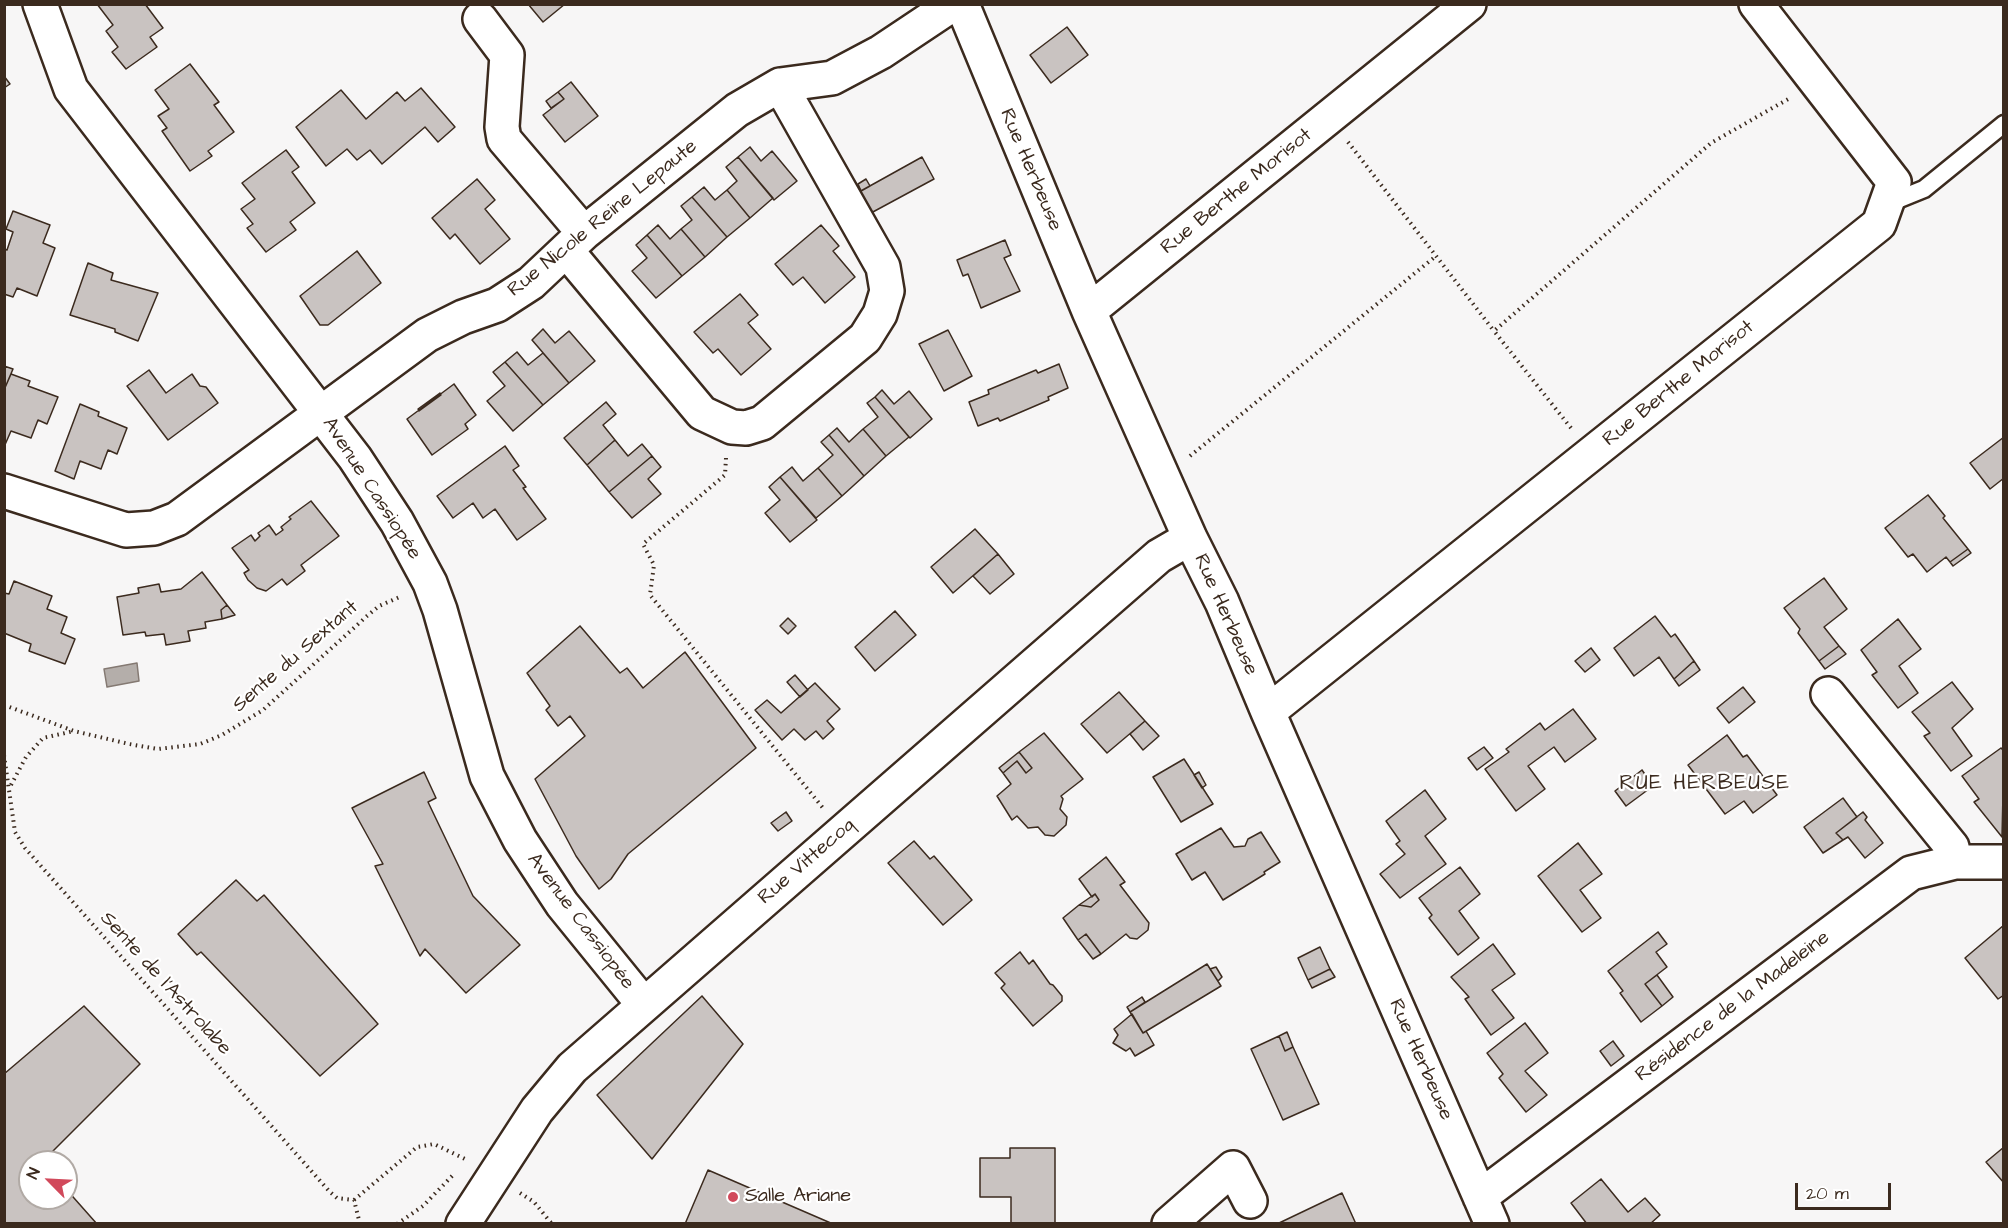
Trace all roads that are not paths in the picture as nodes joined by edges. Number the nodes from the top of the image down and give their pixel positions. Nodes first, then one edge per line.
1 (40, 4) edge
2 (953, 4) edge
3 (962, 4) edge
4 (1469, 4) edge
5 (1756, 4) edge
6 (480, 19) dead end
7 (780, 85) junction
8 (2004, 124) edge
9 (1886, 204) junction
10 (575, 242) junction
11 (1089, 311) junction
12 (322, 414) junction
13 (4, 491) edge
14 (1190, 538) junction
15 (1828, 694) dead end
16 (1268, 711) junction
17 (2004, 861) edge
18 (1955, 862) junction
19 (644, 1005) junction
20 (1250, 1201) dead end
21 (1486, 1210) edge
22 (466, 1222) edge
23 (1169, 1224) edge

1 - 12 street, Avenue Cassiopée
2 - 7 street, Rue Nicole Reine Lepaute
3 - 11 street, Rue Herbeuse
4 - 11 street, Rue Berthe Morisot
5 - 9 street, Rue Berthe Morisot
6 - 10 street
7 - 10 street, Rue Nicole Reine Lepaute
7 - 10 street
8 - 9 lane
9 - 16 street, Rue Berthe Morisot
10 - 12 street, Rue Nicole Reine Lepaute
11 - 14 street, Rue Herbeuse
12 - 13 street, Rue Nicole Reine Lepaute
12 - 19 street, Avenue Cassiopée
14 - 16 street, Rue Herbeuse
14 - 19 street, Rue Vittecoq
15 - 18 street
16 - 21 street, Rue Herbeuse
17 - 18 street, Résidence de la Madeleine
18 - 21 street, Résidence de la Madeleine
19 - 22 street, Rue Vittecoq
20 - 23 street

